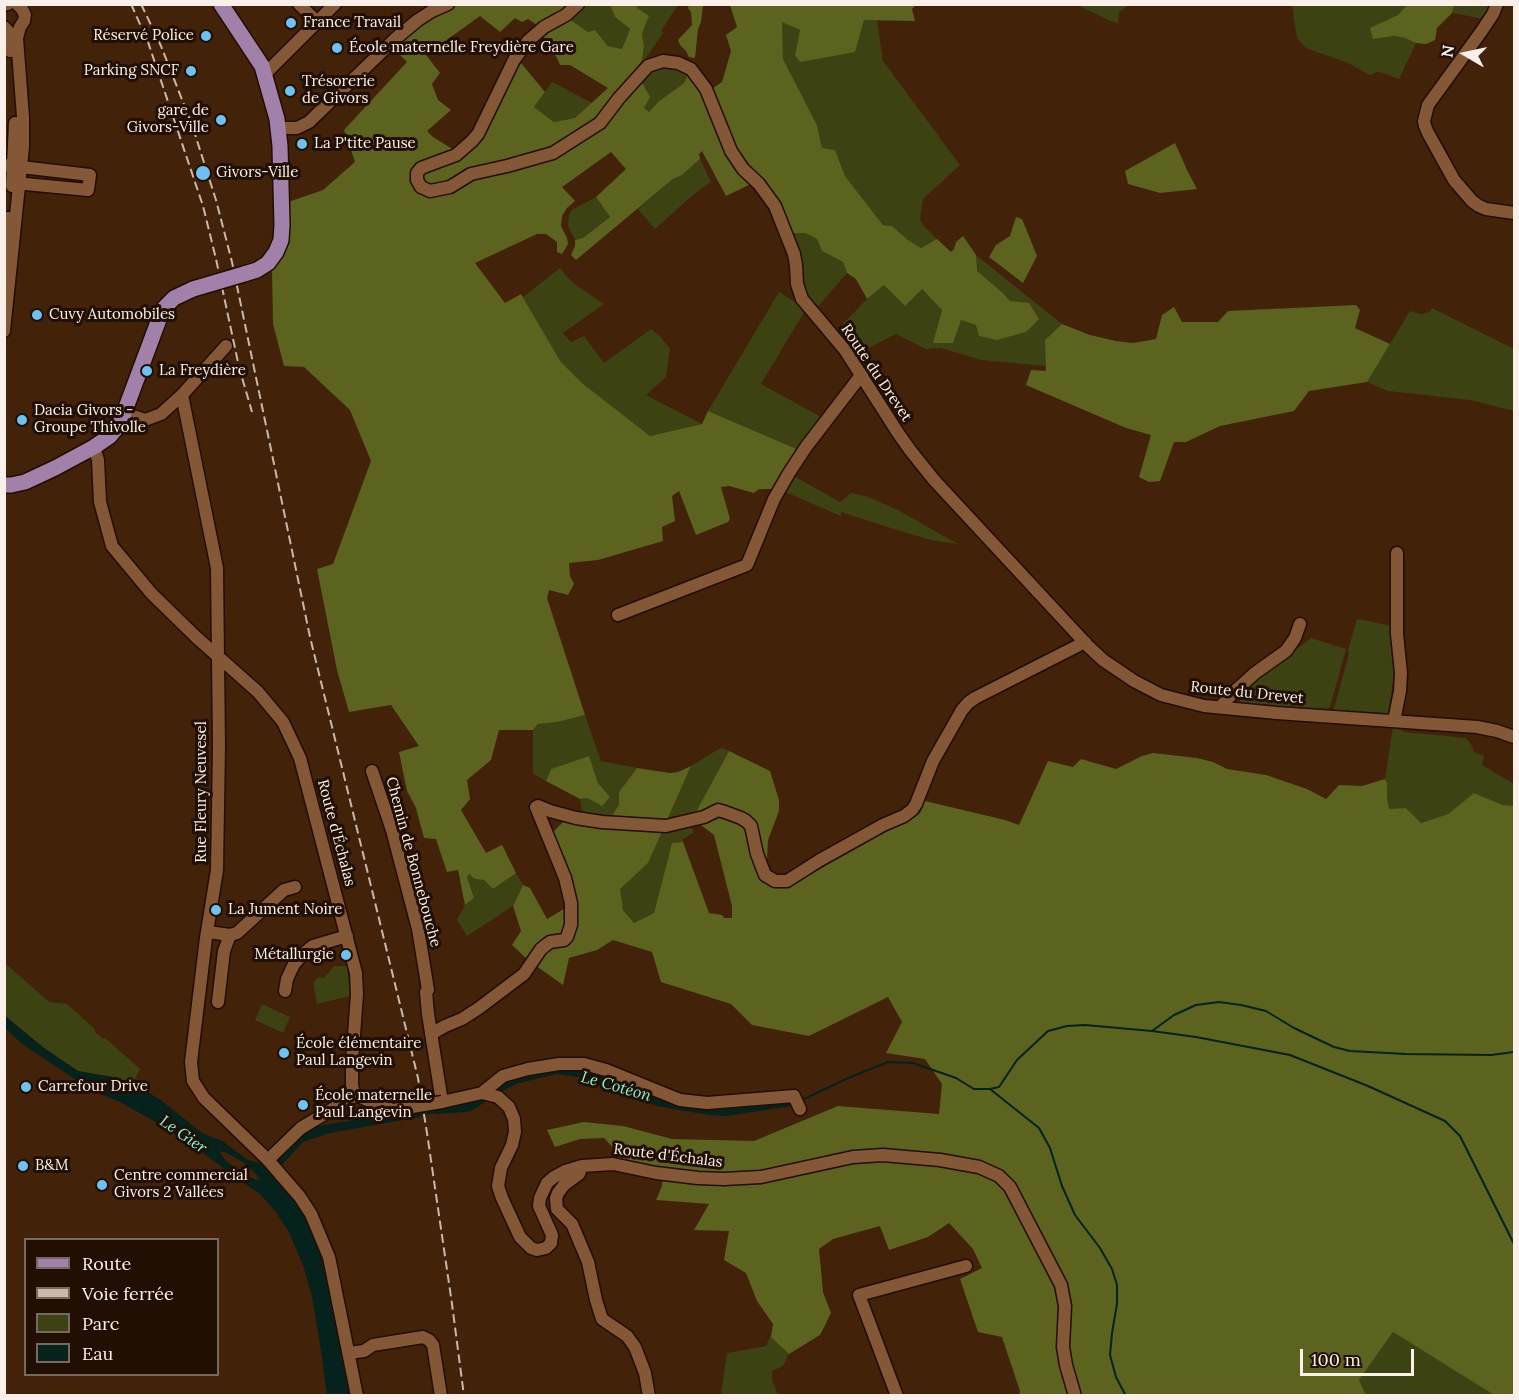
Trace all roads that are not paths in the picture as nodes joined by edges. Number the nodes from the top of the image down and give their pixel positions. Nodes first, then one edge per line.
1 (17, 4) edge
2 (220, 4) edge
3 (299, 4) edge
4 (335, 4) edge
5 (433, 4) edge
6 (448, 4) edge
7 (578, 4) edge
8 (1497, 4) edge
9 (318, 22) junction
10 (4, 27) edge
11 (373, 60) junction
12 (265, 74) junction
13 (278, 128) junction
14 (14, 166) edge
15 (12, 182) edge
16 (1515, 213) edge
17 (4, 251) edge
18 (4, 331) edge
19 (226, 346) dead end
20 (862, 374) junction
21 (182, 395) junction
22 (124, 412) junction
23 (94, 447) junction
24 (25, 482) junction
25 (4, 485) edge
26 (4, 491) edge
27 (1397, 553) dead end
28 (618, 615) dead end
29 (1300, 624) dead end
30 (1085, 642) junction
31 (217, 656) junction
32 (1221, 707) junction
33 (1394, 721) junction
34 (1515, 737) edge
35 (372, 771) dead end
36 (295, 887) dead end
37 (208, 932) junction
38 (230, 935) junction
39 (347, 936) junction
40 (285, 991) dead end
41 (218, 1002) dead end
42 (431, 1034) junction
43 (482, 1093) junction
44 (356, 1095) junction
45 (442, 1102) junction
46 (800, 1109) dead end
47 (268, 1160) junction
48 (582, 1166) junction
49 (966, 1266) dead end
50 (349, 1353) junction
51 (357, 1395) edge
52 (441, 1395) edge
53 (649, 1395) edge
54 (897, 1395) edge
55 (1075, 1395) edge

1 - 14 street
2 - 12 main road
3 - 9 street
4 - 9 street
5 - 11 street
6 - 11 street
7 - 20 street, Route du Drevet
8 - 16 street
9 - 12 street
10 - 14 street
11 - 13 street
12 - 13 main road
13 - 22 main road, bridge
14 - 15 street
14 - 15 street
15 - 17 street
15 - 18 street
19 - 21 street
20 - 28 street
20 - 30 street, Route du Drevet
21 - 22 street
21 - 31 street, Rue Fleury Neuvesel
22 - 23 main road
23 - 24 main road
23 - 31 street, Route d'Échalas
24 - 25 main road
24 - 26 main road
27 - 33 street
29 - 32 street
30 - 32 street, Route du Drevet
30 - 42 street
31 - 37 street, Rue Fleury Neuvesel
31 - 39 street, Route d'Échalas
32 - 33 street, Route du Drevet
33 - 34 street, Route du Drevet
35 - 42 street, Chemin de Bonnebouche
36 - 38 street
37 - 38 street
37 - 47 street, Rue Fleury Neuvesel
38 - 41 street
39 - 40 street
39 - 44 street, Route d'Échalas
42 - 45 street, Chemin de Bonnebouche
43 - 45 street
43 - 46 street
43 - 48 street, Route d'Échalas
44 - 45 street, bridge
44 - 47 street
47 - 50 street, Rue Fleury Neuvesel
48 - 53 street
48 - 55 street, Route d'Échalas
49 - 54 street
50 - 51 street, Rue Fleury Neuvesel
50 - 52 street

